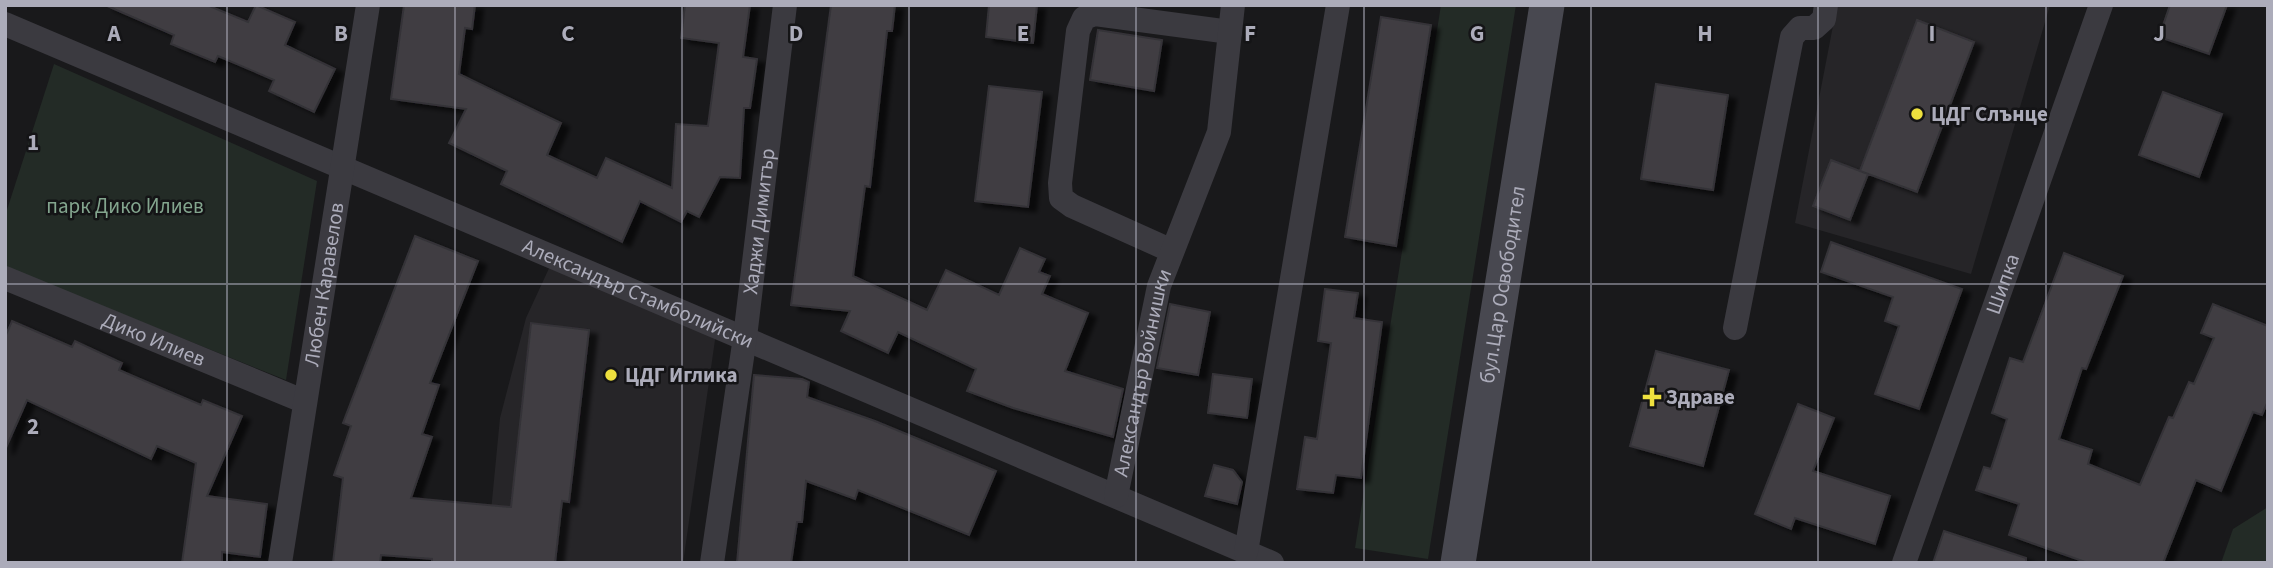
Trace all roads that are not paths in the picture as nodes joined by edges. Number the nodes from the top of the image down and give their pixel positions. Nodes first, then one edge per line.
1 (368, 5) edge
2 (785, 5) edge
3 (1233, 5) edge
4 (1338, 5) edge
5 (1547, 5) edge
6 (1826, 5) edge
7 (2101, 5) edge
8 (5, 24) edge
9 (1230, 32) junction
10 (344, 168) junction
11 (1172, 251) junction
12 (5, 278) edge
13 (1735, 328) dead end
14 (745, 337) junction
15 (303, 401) junction
16 (1116, 496) junction
17 (1246, 552) junction
18 (281, 563) edge
19 (712, 563) edge
20 (1272, 563) edge
21 (1458, 563) edge
22 (1904, 563) edge

1 - 10 street, Любен Каравелов
2 - 14 street, Хаджи Димитър
3 - 9 street, Александър Войнишки
4 - 17 street
5 - 21 street, бул.Цар Освободител
6 - 13 street
7 - 22 street, Шипка
8 - 10 street, Александър Стамболийски
9 - 11 street, Александър Войнишки
9 - 11 street, Александър Войнишки
10 - 14 street, Александър Стамболийски
10 - 15 street, Любен Каравелов
11 - 16 street, Александър Войнишки
12 - 15 street, Дико Илиев
14 - 16 street, Александър Стамболийски
14 - 19 street, Хаджи Димитър
15 - 18 street, Любен Каравелов
16 - 17 street, Александър Стамболийски
17 - 20 street, Александър Стамболийски

